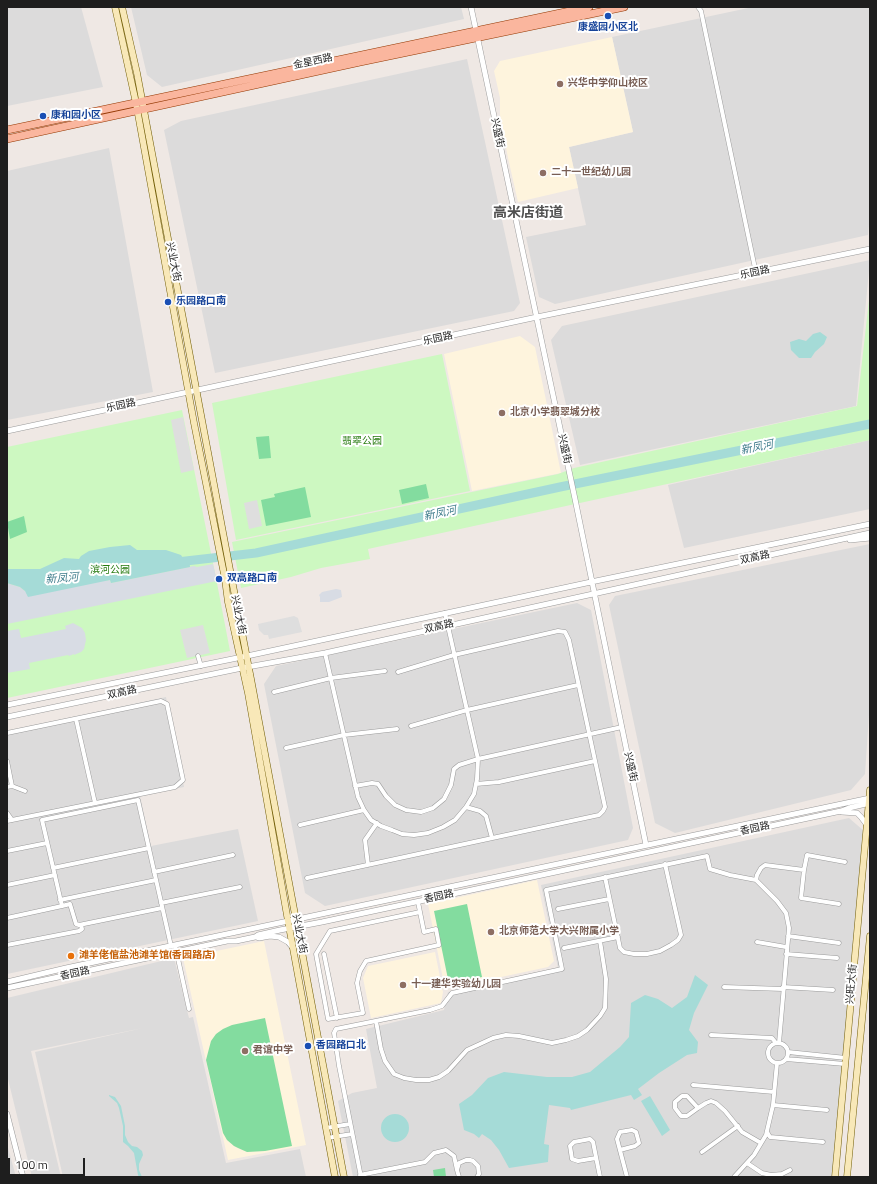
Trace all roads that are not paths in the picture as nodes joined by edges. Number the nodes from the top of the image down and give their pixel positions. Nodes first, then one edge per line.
1 (115, 7) edge
2 (122, 7) edge
3 (471, 7) edge
4 (589, 7) edge
5 (624, 7) edge
6 (701, 8) edge
7 (476, 30) junction
8 (477, 38) junction
9 (140, 106) junction
10 (7, 130) edge
11 (7, 139) edge
12 (870, 250) edge
13 (756, 273) junction
14 (536, 317) junction
15 (197, 390) junction
16 (188, 392) junction
17 (7, 431) edge
18 (870, 524) edge
19 (870, 533) edge
20 (870, 538) edge
21 (833, 541) junction
22 (222, 549) junction
23 (592, 582) junction
24 (594, 593) junction
25 (445, 614) junction
26 (447, 626) junction
27 (324, 652) junction
28 (454, 654) junction
29 (198, 656) dead end
30 (243, 657) junction
31 (201, 666) junction
32 (246, 667) junction
33 (385, 672) dead end
34 (398, 672) dead end
35 (331, 678) junction
36 (578, 685) junction
37 (274, 692) dead end
38 (7, 705) edge
39 (467, 710) junction
40 (7, 717) edge
41 (76, 719) junction
42 (411, 726) dead end
43 (622, 727) junction
44 (397, 729) dead end
45 (7, 733) edge
46 (589, 734) junction
47 (344, 735) junction
48 (286, 748) dead end
49 (478, 759) junction
50 (595, 760) junction
51 (7, 761) edge
52 (476, 784) junction
53 (355, 786) junction
54 (9, 787) edge
55 (870, 790) edge
56 (25, 791) dead end
57 (869, 801) edge
58 (95, 803) junction
59 (466, 807) junction
60 (364, 810) junction
61 (841, 811) junction
62 (7, 813) edge
63 (9, 821) edge
64 (377, 823) junction
65 (300, 825) dead end
66 (867, 825) junction
67 (492, 838) junction
68 (47, 843) junction
69 (646, 845) junction
70 (149, 848) junction
71 (7, 851) edge
72 (233, 854) dead end
73 (844, 862) dead end
74 (665, 864) junction
75 (368, 865) junction
76 (53, 868) junction
77 (804, 870) junction
78 (154, 872) junction
79 (55, 876) junction
80 (605, 877) junction
81 (307, 878) dead end
82 (156, 880) junction
83 (756, 880) junction
84 (7, 885) edge
85 (240, 887) dead end
86 (609, 899) junction
87 (60, 900) junction
88 (418, 902) junction
89 (839, 904) dead end
90 (162, 905) junction
91 (62, 906) junction
92 (558, 909) dead end
93 (420, 912) junction
94 (7, 918) edge
95 (296, 920) junction
96 (288, 921) junction
97 (81, 925) junction
98 (298, 927) junction
99 (289, 928) junction
100 (788, 936) junction
101 (870, 936) edge
102 (254, 937) junction
103 (618, 937) junction
104 (600, 941) junction
105 (757, 942) dead end
106 (839, 943) dead end
107 (7, 945) edge
108 (173, 946) junction
109 (786, 947) junction
110 (293, 948) junction
111 (564, 948) dead end
112 (177, 952) junction
113 (324, 954) dead end
114 (786, 954) junction
115 (837, 958) dead end
116 (7, 982) edge
117 (724, 987) dead end
118 (7, 988) edge
119 (783, 988) junction
120 (833, 990) dead end
121 (189, 1008) dead end
122 (337, 1018) junction
123 (376, 1021) junction
124 (711, 1035) dead end
125 (778, 1043) junction
126 (788, 1052) junction
127 (786, 1059) junction
128 (846, 1061) junction
129 (777, 1063) junction
130 (693, 1085) dead end
131 (774, 1092) junction
132 (773, 1105) junction
133 (698, 1108) junction
134 (827, 1110) dead end
135 (7, 1114) edge
136 (350, 1124) junction
137 (335, 1126) junction
138 (738, 1126) junction
139 (326, 1128) junction
140 (767, 1132) junction
141 (352, 1134) junction
142 (337, 1137) junction
143 (328, 1138) junction
144 (823, 1142) dead end
145 (761, 1143) junction
146 (620, 1150) junction
147 (702, 1152) dead end
148 (596, 1158) junction
149 (747, 1163) junction
150 (457, 1170) junction
151 (790, 1170) dead end
152 (360, 1176) edge
153 (23, 1177) edge
154 (335, 1177) edge
155 (344, 1177) edge
156 (458, 1177) edge
157 (477, 1177) edge
158 (600, 1177) edge
159 (628, 1177) edge
160 (734, 1177) edge
161 (835, 1177) edge
162 (847, 1177) edge

1 - 9 main road, 兴业大街
2 - 9 main road, 兴业大街
3 - 7 street, 兴盛街
4 - 7 main road, 金星西路
5 - 8 main road, 金星西路
6 - 13 street
7 - 8 street, 兴盛街
7 - 9 main road, 金星西路
8 - 9 main road, 金星西路
8 - 14 street, 兴盛街
9 - 10 main road, 金星西路
9 - 11 main road, 金星西路
9 - 15 main road, 兴业大街
9 - 16 main road, 兴业大街
12 - 13 street, 乐园路
13 - 14 street, 乐园路
14 - 15 street, 乐园路
14 - 23 street, 兴盛街
15 - 16 street, 乐园路
15 - 22 main road, 兴业大街
16 - 17 street, 乐园路
16 - 22 main road, 兴业大街
18 - 23 street, 双高路
19 - 21 street, 双高路
20 - 21 street
21 - 24 street, 双高路
22 - 30 main road, 兴业大街
23 - 24 street, 兴盛街
23 - 25 street, 双高路
24 - 26 street, 双高路
24 - 43 street, 兴盛街
25 - 26 street
25 - 30 street, 双高路
26 - 27 street, 双高路
26 - 28 street
27 - 32 street, 双高路
27 - 35 street
28 - 34 street
28 - 36 street
28 - 39 street
29 - 31 street
30 - 31 street, 双高路
30 - 32 main road, 兴业大街
31 - 38 street, 双高路
32 - 40 street, 双高路
32 - 95 main road, 兴业大街
32 - 96 main road, 兴业大街
33 - 35 street
35 - 37 street
35 - 47 street
36 - 39 street
36 - 46 street
39 - 42 street
39 - 49 street
41 - 45 street
41 - 58 street
41 - 58 street
43 - 46 street
43 - 69 street, 兴盛街
44 - 47 street
46 - 49 street
46 - 50 street
47 - 48 street
47 - 53 street
49 - 52 street
49 - 53 street
50 - 52 street
50 - 67 street
51 - 54 street
52 - 59 street
53 - 60 street
54 - 56 street
55 - 57 main road, 兴旺大街
57 - 61 street, 香园路
57 - 66 main road, 兴旺大街
57 - 69 street, 香园路
58 - 63 street
59 - 64 street
59 - 67 street
60 - 64 street
60 - 65 street
61 - 66 street
61 - 88 street, 香园路
62 - 63 street
64 - 75 street
66 - 128 main road, 兴旺大街
67 - 75 street
68 - 70 street
68 - 71 street
68 - 76 street
69 - 95 street, 香园路
70 - 76 street
70 - 78 street
72 - 78 street
73 - 77 street
74 - 80 street
74 - 83 street
74 - 103 street
75 - 81 street
76 - 79 street
77 - 83 street
77 - 89 street
78 - 82 street
79 - 84 street
79 - 87 street
80 - 86 street
80 - 123 street
82 - 87 street
82 - 90 street
83 - 100 street
85 - 90 street
86 - 92 street
86 - 103 street
87 - 91 street
88 - 93 street
88 - 98 street, 香园路
90 - 97 street
90 - 108 street
91 - 94 street
91 - 97 street
93 - 122 street
93 - 122 street
95 - 96 street, 香园路
95 - 98 main road, 兴业大街
96 - 99 main road, 兴业大街
96 - 108 street, 香园路
97 - 107 street
98 - 99 street, 香园路
98 - 137 main road, 兴业大街
99 - 102 street, 香园路
99 - 110 main road, 兴业大街
100 - 106 street
100 - 109 street
101 - 162 main road, 兴旺大街
102 - 110 street
102 - 112 street, 香园路
103 - 104 street
104 - 111 street
104 - 123 street
105 - 109 street
108 - 112 street
108 - 116 street, 香园路
109 - 114 street
110 - 139 main road, 兴业大街
112 - 118 street, 香园路
112 - 121 street
113 - 122 street
114 - 115 street
114 - 119 street
117 - 119 street
119 - 120 street
119 - 125 street
123 - 136 street
124 - 125 street
125 - 126 street
125 - 129 street
126 - 127 street
126 - 128 street
127 - 128 street
127 - 129 street
128 - 161 main road, 兴旺大街
129 - 131 street
130 - 131 street
131 - 132 street
132 - 134 street
132 - 140 street
133 - 133 street
133 - 138 street
135 - 153 street
136 - 137 street
136 - 141 street
137 - 139 street
137 - 142 main road, 兴业大街
138 - 145 street
138 - 147 street
139 - 143 main road, 兴业大街
140 - 144 street
140 - 145 street
141 - 142 street
141 - 152 street
142 - 143 street
142 - 155 main road, 兴业大街
143 - 154 main road, 兴业大街
145 - 149 street
146 - 146 street
146 - 159 street
148 - 148 street
148 - 158 street
149 - 151 street
149 - 160 street
150 - 152 street
150 - 156 street
150 - 157 street

